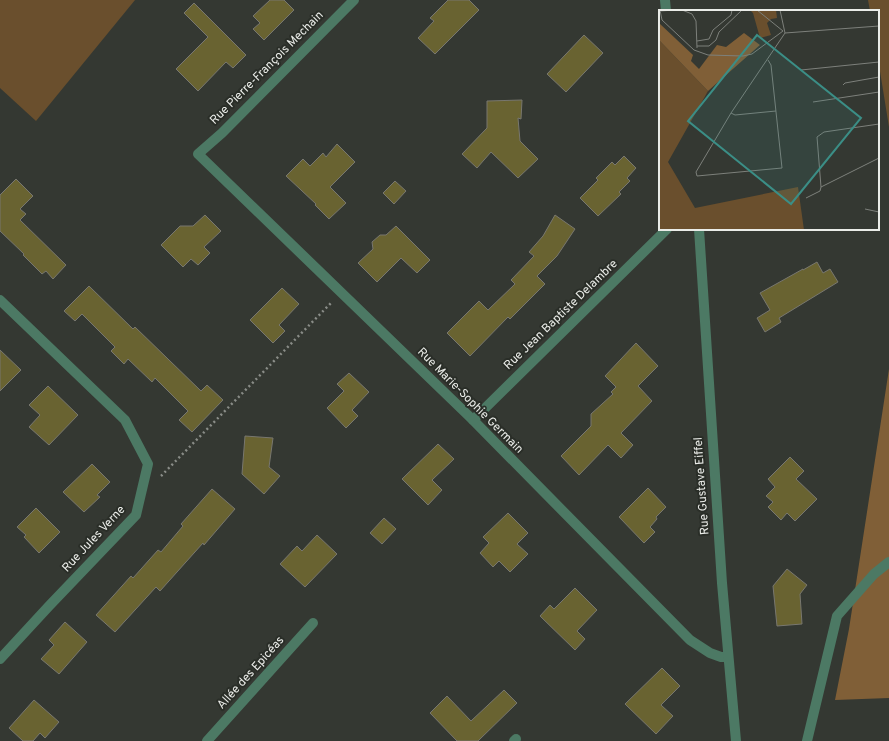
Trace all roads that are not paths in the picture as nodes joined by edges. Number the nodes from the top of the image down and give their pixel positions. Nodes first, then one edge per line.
1 (354, 0) edge
2 (665, 0) edge
3 (666, 10) edge
4 (198, 154) joint
5 (666, 230) edge
6 (698, 230) edge
7 (0, 300) edge
8 (473, 420) junction
9 (889, 562) edge
10 (313, 623) dead end
11 (728, 657) junction
12 (0, 659) edge
13 (207, 741) edge
14 (736, 741) edge
15 (807, 741) edge

1 - 4 street, Rue Pierre-François Mechain
2 - 3 street
4 - 8 street, Rue Marie-Sophie Germain
5 - 8 street, Rue Jean Baptiste Delambre
6 - 11 street, Rue Gustave Eiffel
7 - 12 street, Rue Jules Verne
8 - 11 street, Rue Marie-Sophie Germain
9 - 15 street
10 - 13 street, Allée des Epicéas
11 - 14 street, Rue Gustave Eiffel

